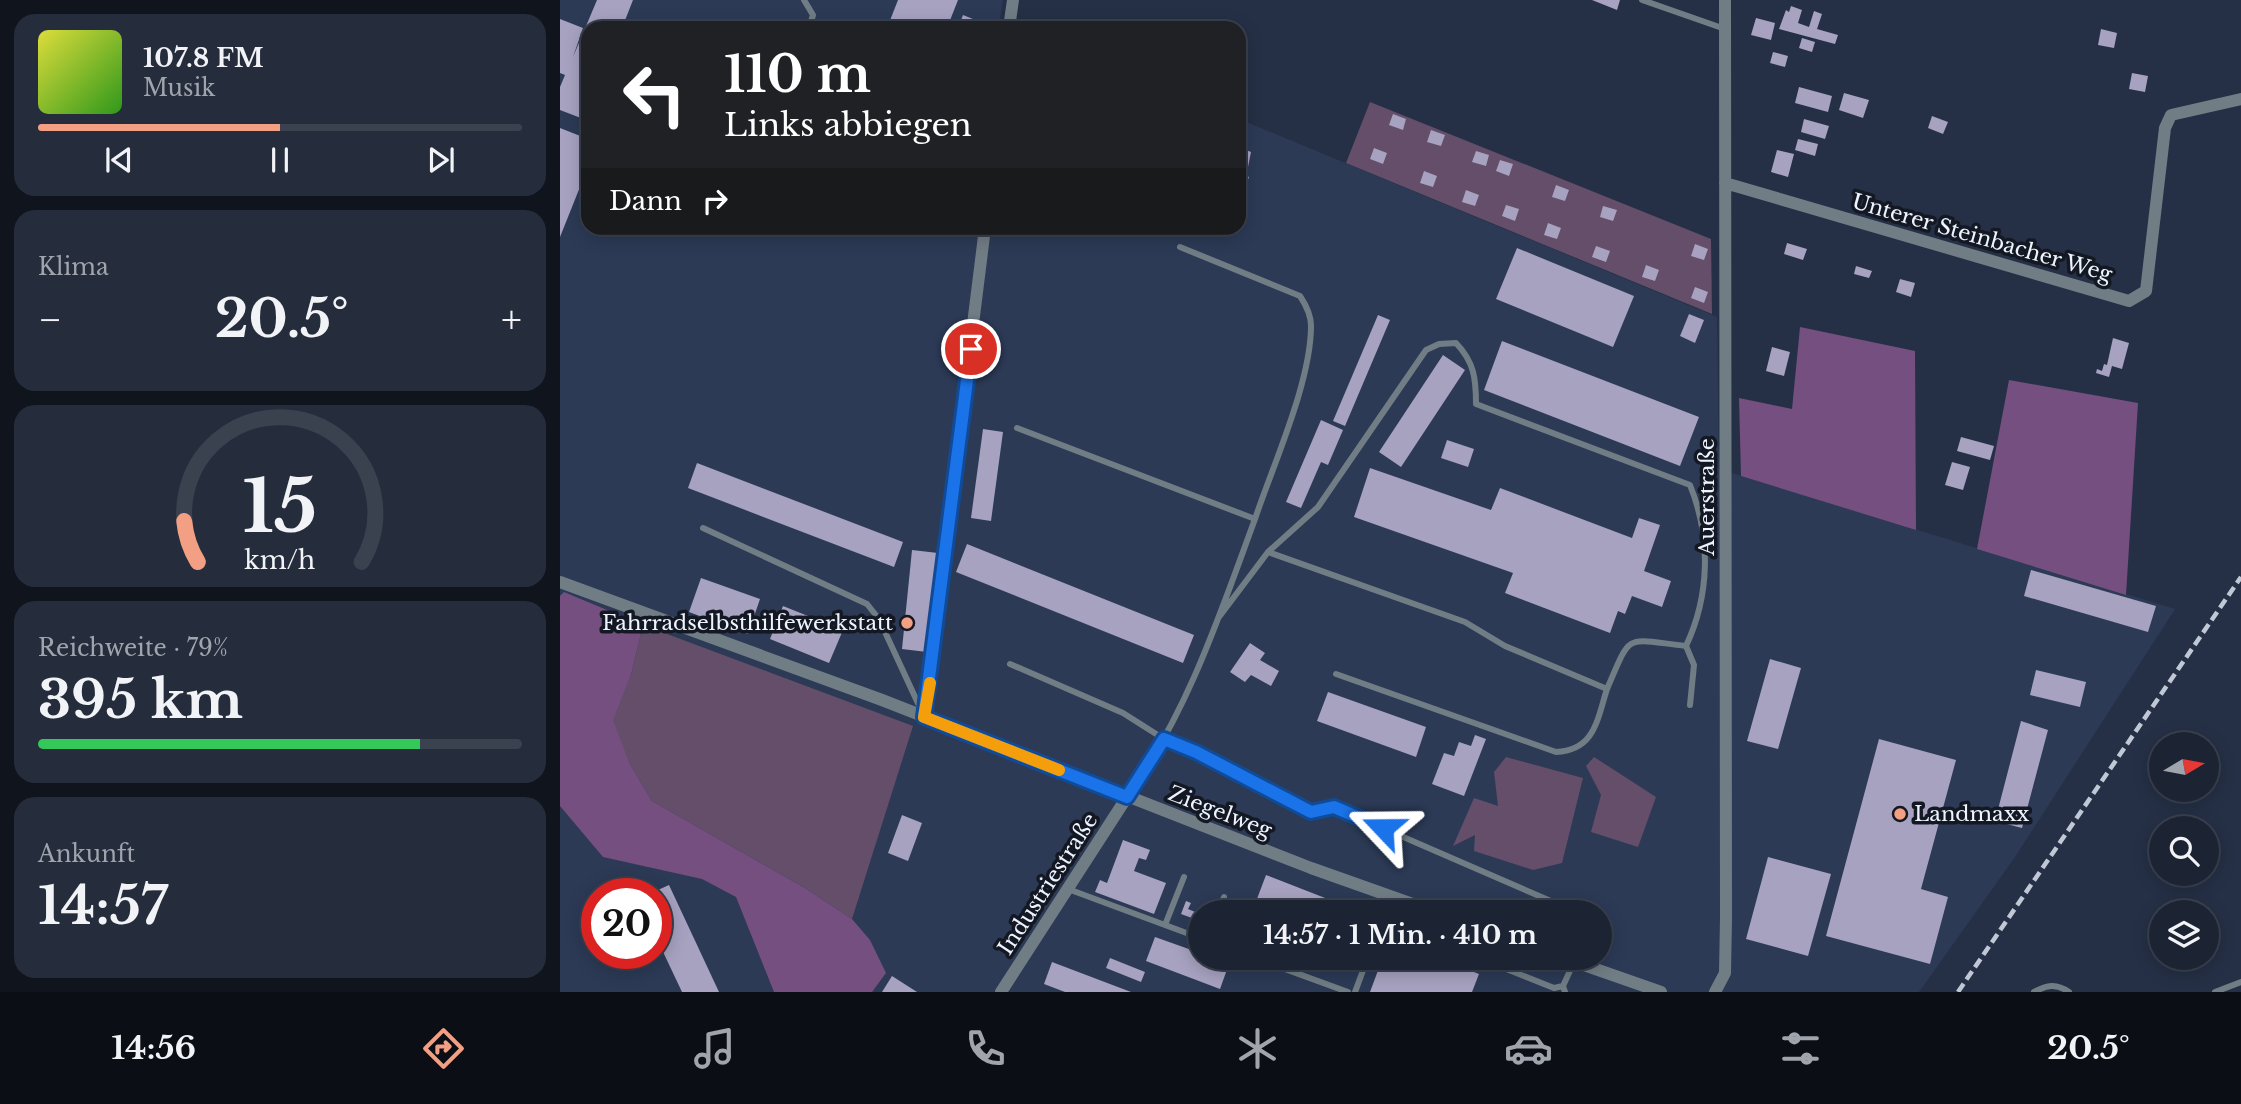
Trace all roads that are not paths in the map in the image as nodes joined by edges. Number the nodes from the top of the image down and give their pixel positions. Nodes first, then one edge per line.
1 (804, 0) edge
2 (1013, 0) edge
3 (1642, 0) edge
4 (1725, 0) edge
5 (811, 21) edge
6 (1010, 21) edge
7 (1725, 29) junction
8 (2241, 99) edge
9 (1725, 183) junction
10 (984, 235) edge
11 (1180, 247) dead end
12 (1017, 428) dead end
13 (1255, 519) junction
14 (702, 528) dead end
15 (1268, 552) junction
16 (560, 582) edge
17 (1219, 617) junction
18 (1686, 646) junction
19 (1010, 664) dead end
20 (1336, 674) dead end
21 (1607, 689) junction
22 (1690, 705) dead end
23 (924, 717) junction
24 (1164, 739) junction
25 (1127, 797) junction
26 (1184, 877) dead end
27 (1066, 888) junction
28 (1224, 897) dead end
29 (1223, 900) edge
30 (1404, 900) edge
31 (1548, 900) edge
32 (1165, 925) junction
33 (1188, 934) edge
34 (1288, 970) edge
35 (1364, 970) edge
36 (1509, 970) edge
37 (1571, 970) edge
38 (1597, 970) edge
39 (2241, 982) edge
40 (1564, 989) edge
41 (1001, 992) edge
42 (1348, 992) edge
43 (1356, 992) edge
44 (1661, 992) edge
45 (1715, 992) edge
46 (2034, 992) edge
47 (2069, 992) edge
48 (2215, 992) edge

1 - 5 lane
2 - 6 street
3 - 7 lane
4 - 7 street, Auerstraße
7 - 9 street, Auerstraße
8 - 9 street, Unterer Steinbacher Weg
9 - 45 street, Auerstraße
10 - 23 street
11 - 13 lane
12 - 13 lane
13 - 17 lane
14 - 23 lane
15 - 17 lane
15 - 18 lane
15 - 21 lane
16 - 23 street, Ziegelweg
17 - 24 lane
18 - 21 lane
18 - 22 lane
19 - 24 lane
20 - 21 lane
23 - 25 street, Ziegelweg
24 - 25 lane
24 - 31 lane
25 - 27 street, Industriestraße
25 - 30 street, Ziegelweg
26 - 32 lane
27 - 32 lane
27 - 41 street, Industriestraße
28 - 29 lane
32 - 33 lane
34 - 42 lane
35 - 43 lane
36 - 40 lane
37 - 40 lane
38 - 44 street
39 - 48 lane
46 - 47 lane

